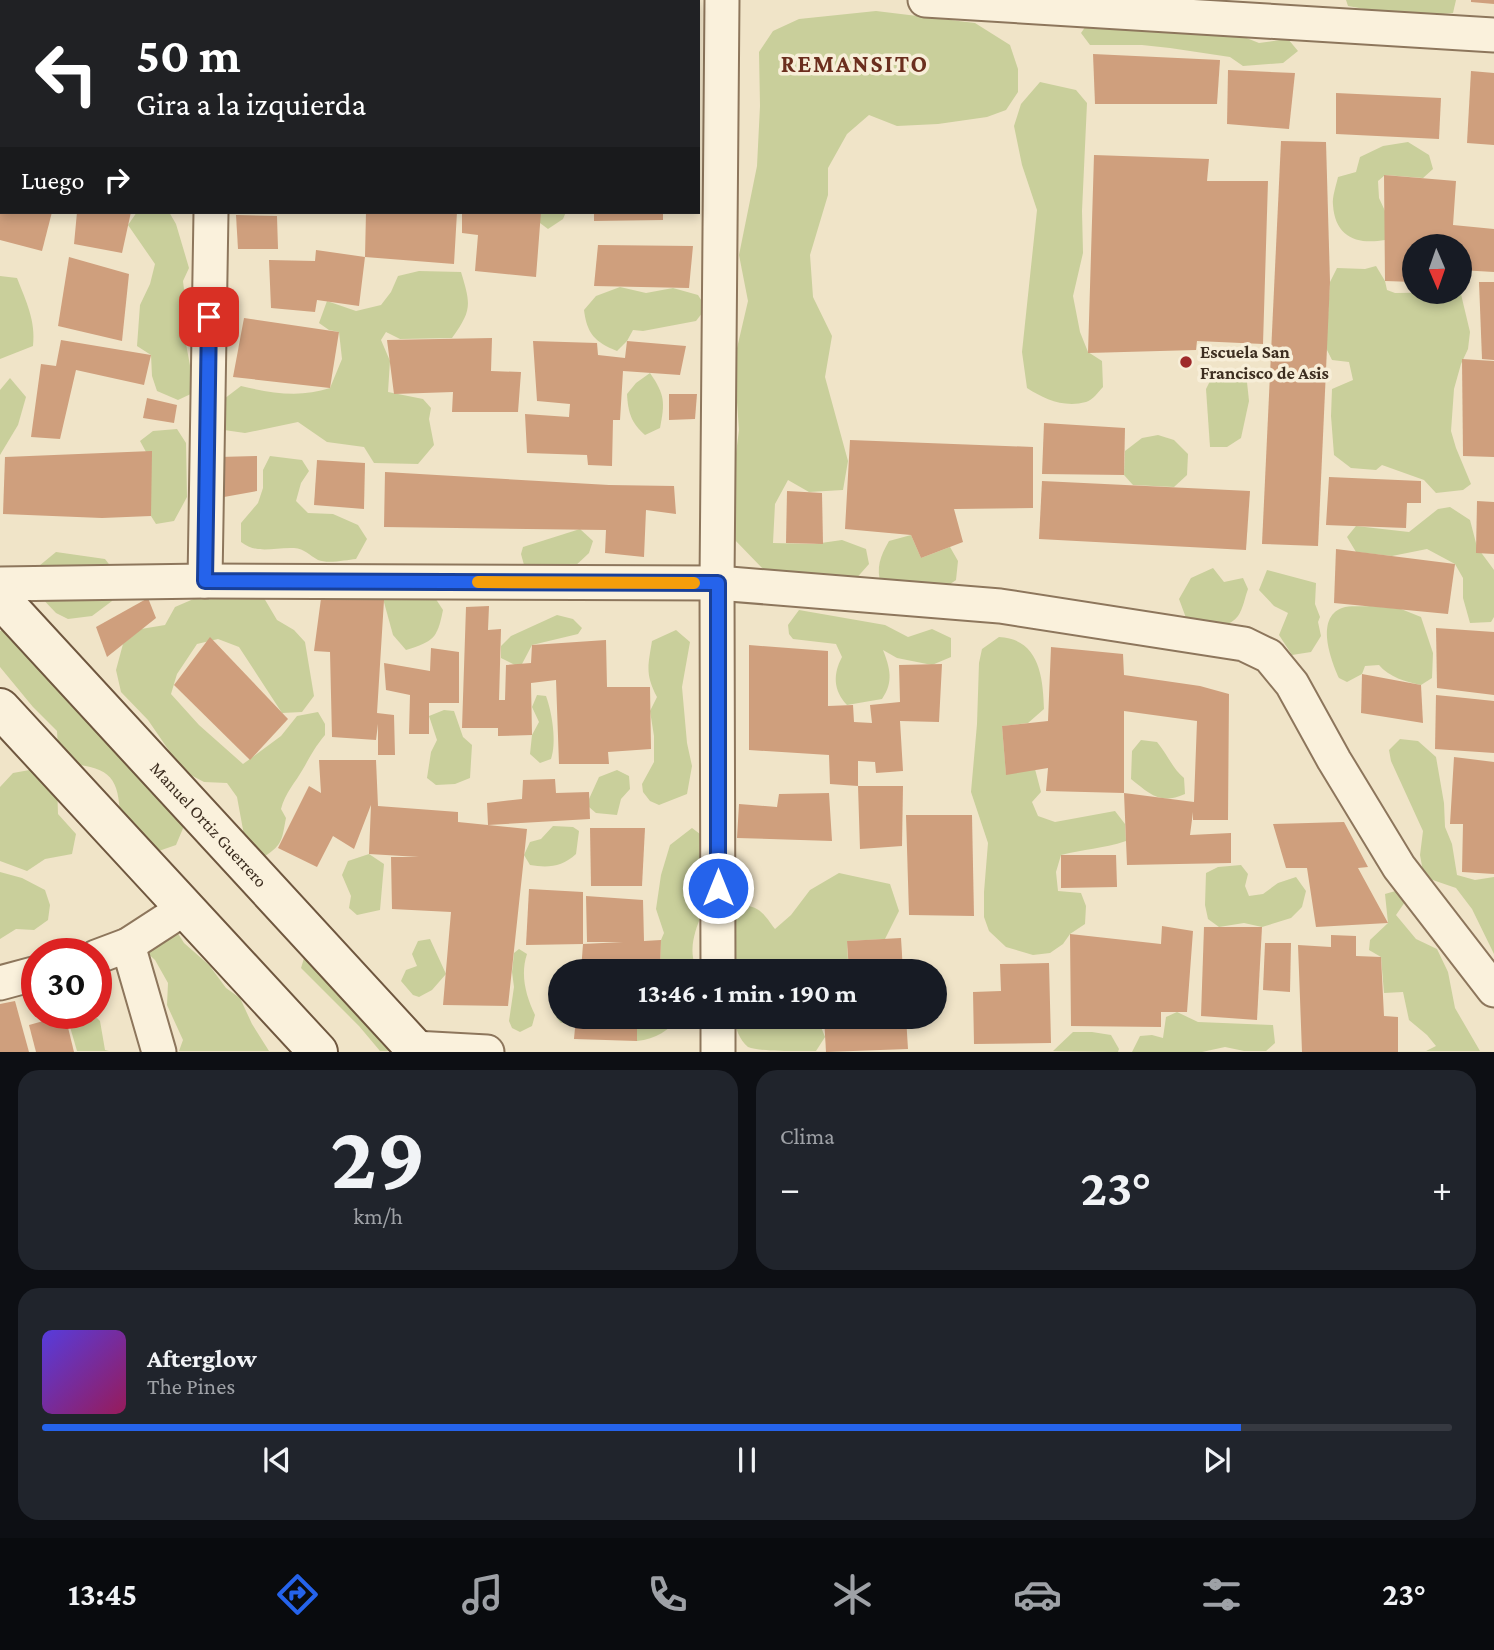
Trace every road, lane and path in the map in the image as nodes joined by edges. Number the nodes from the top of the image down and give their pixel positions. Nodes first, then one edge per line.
1 (722, 0) edge
2 (925, 0) edge
3 (1081, 5) edge
4 (1494, 35) edge
5 (211, 214) edge
6 (205, 581) junction
7 (718, 583) junction
8 (0, 584) edge
9 (0, 598) edge
10 (0, 708) edge
11 (185, 908) junction
12 (128, 945) junction
13 (112, 951) edge
14 (718, 959) edge
15 (21, 978) edge
16 (0, 984) edge
17 (1494, 990) edge
18 (718, 1029) edge
19 (416, 1050) edge
20 (159, 1052) edge
21 (318, 1052) edge
22 (487, 1052) edge
23 (719, 1052) edge

1 - 7 street
2 - 3 street
3 - 4 street
5 - 6 street
6 - 7 street
6 - 8 street
7 - 14 street
7 - 17 street
9 - 19 street, Manuel Ortiz Guerrero
10 - 11 street
11 - 12 street
11 - 21 street
12 - 13 street
12 - 20 street
15 - 16 street
18 - 23 street
19 - 22 street

